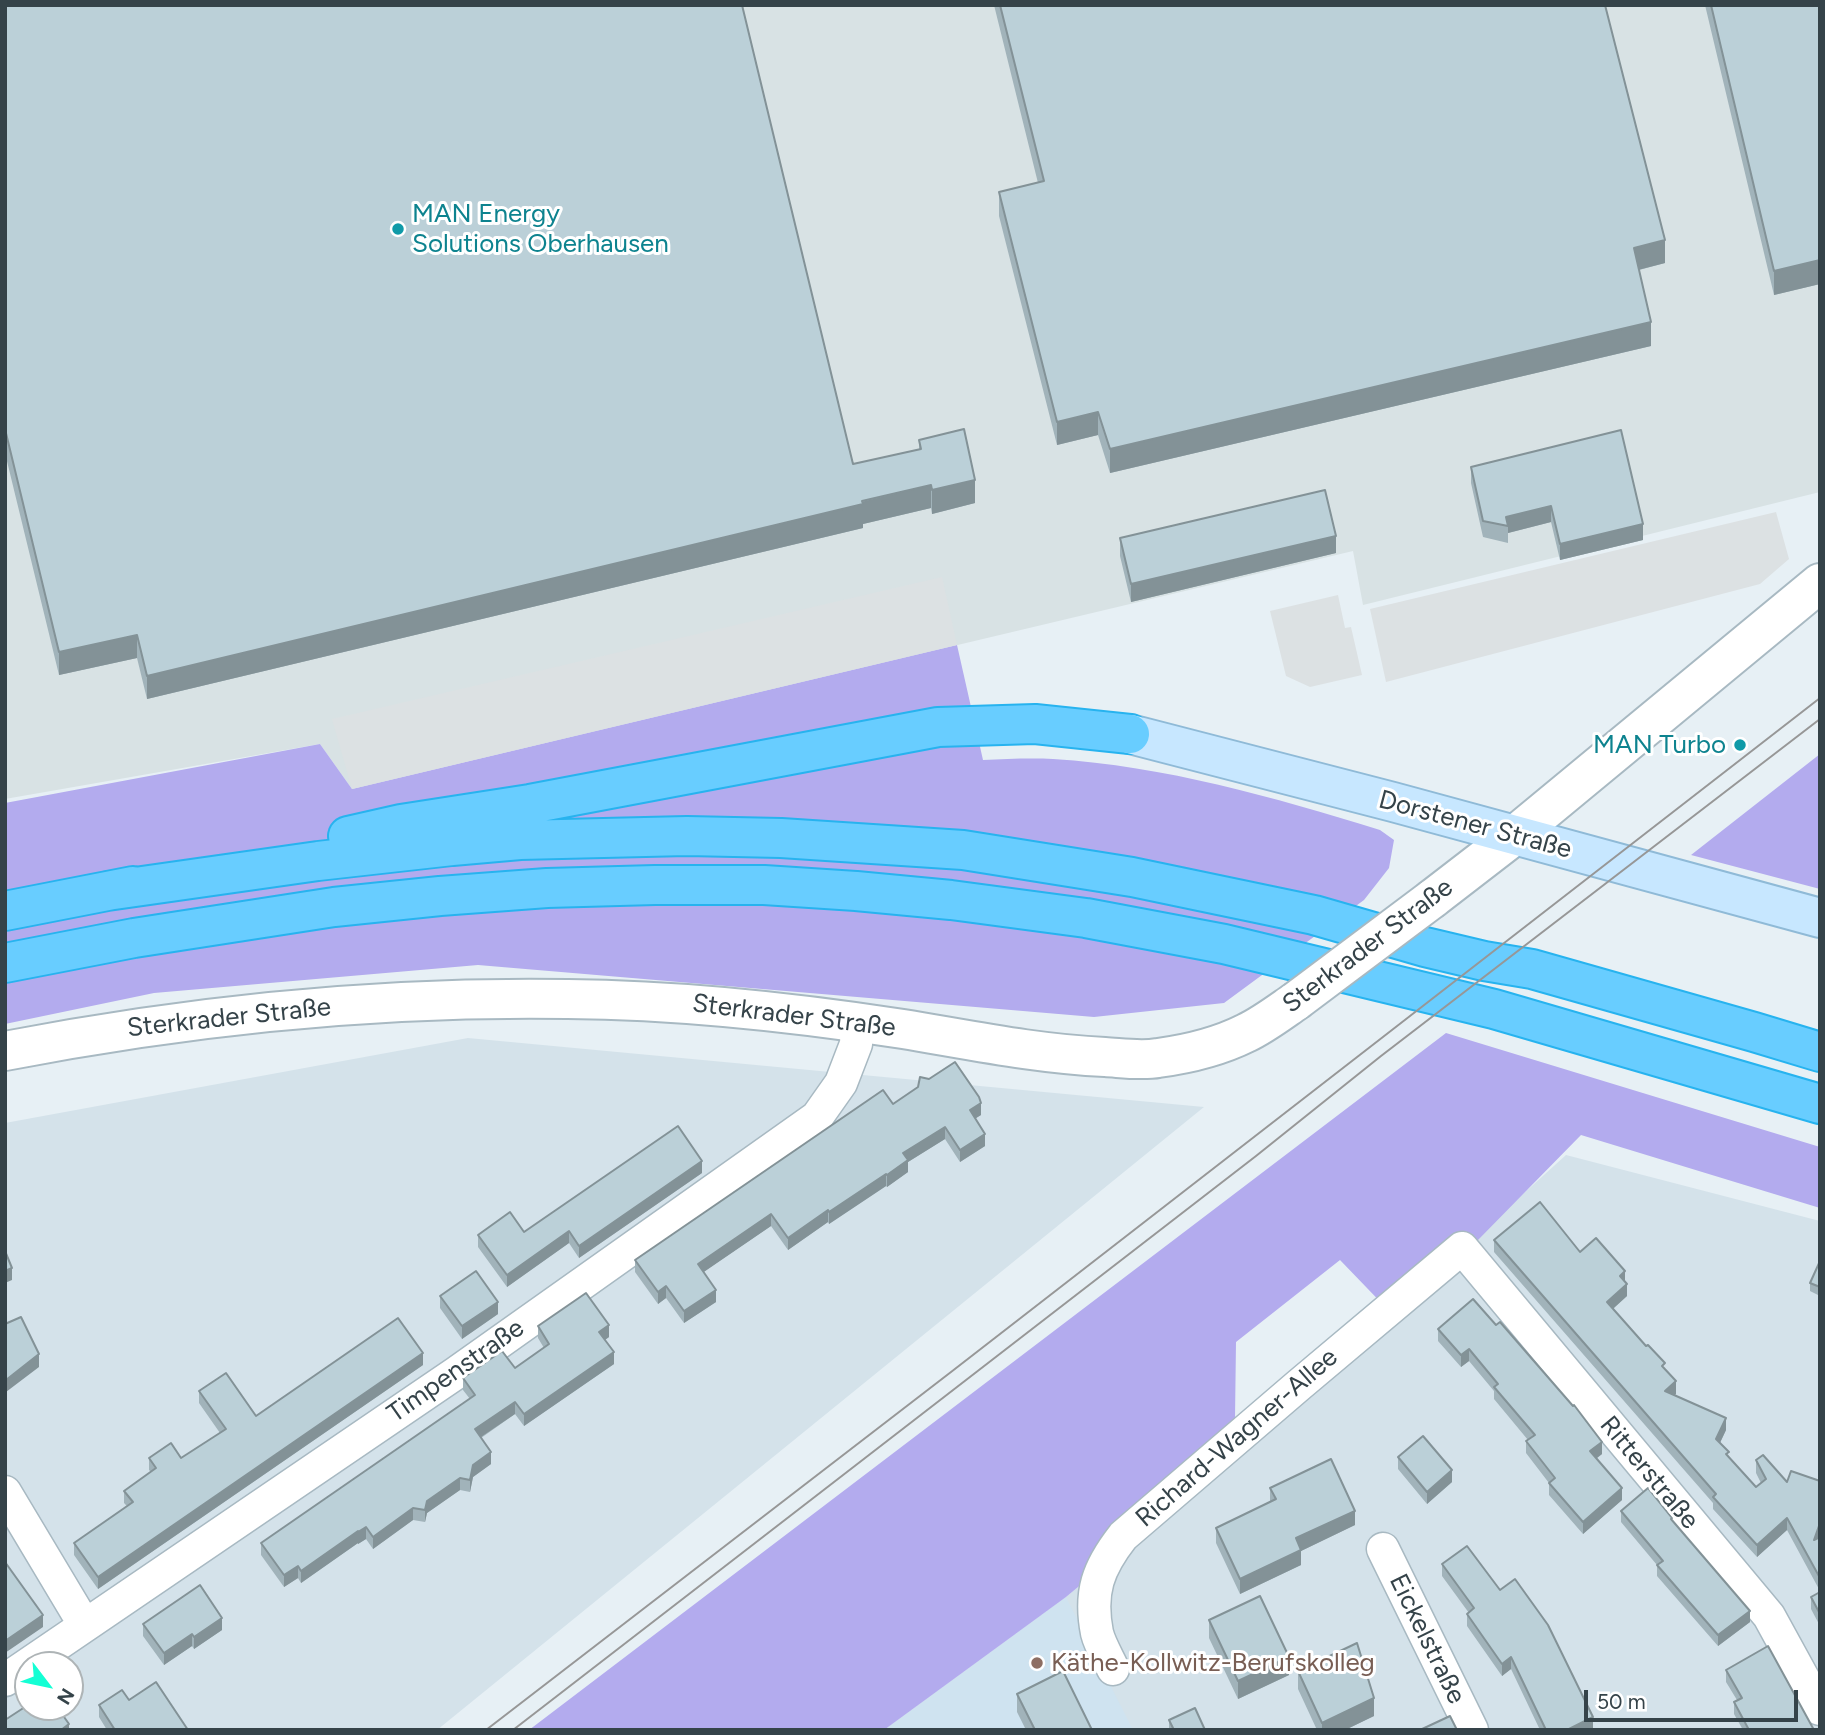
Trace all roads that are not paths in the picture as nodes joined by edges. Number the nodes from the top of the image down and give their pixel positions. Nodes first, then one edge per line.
1 (1820, 583) edge
2 (1130, 734) joint
3 (1515, 835) junction
4 (107, 891) junction
5 (5, 911) edge
6 (1820, 918) edge
7 (5, 963) edge
8 (858, 1022) junction
9 (5, 1051) edge
10 (1820, 1052) edge
11 (1820, 1104) edge
12 (1462, 1248) joint
13 (5, 1492) edge
14 (1383, 1549) dead end
15 (84, 1624) junction
16 (1113, 1669) dead end
17 (5, 1680) edge
18 (1820, 1709) edge
19 (1472, 1730) edge

1 - 3 street, Sterkrader Straße
2 - 3 main road, Dorstener Straße
2 - 4 highway
3 - 6 main road, Dorstener Straße
3 - 8 street, Sterkrader Straße, bridge
4 - 5 highway
4 - 10 highway
7 - 11 highway
8 - 9 street, Sterkrader Straße
8 - 15 street, Timpenstraße
12 - 16 street, Richard-Wagner-Allee
12 - 18 street, Ritterstraße
13 - 15 street
14 - 19 street, Eickelstraße
15 - 17 street, Timpenstraße

